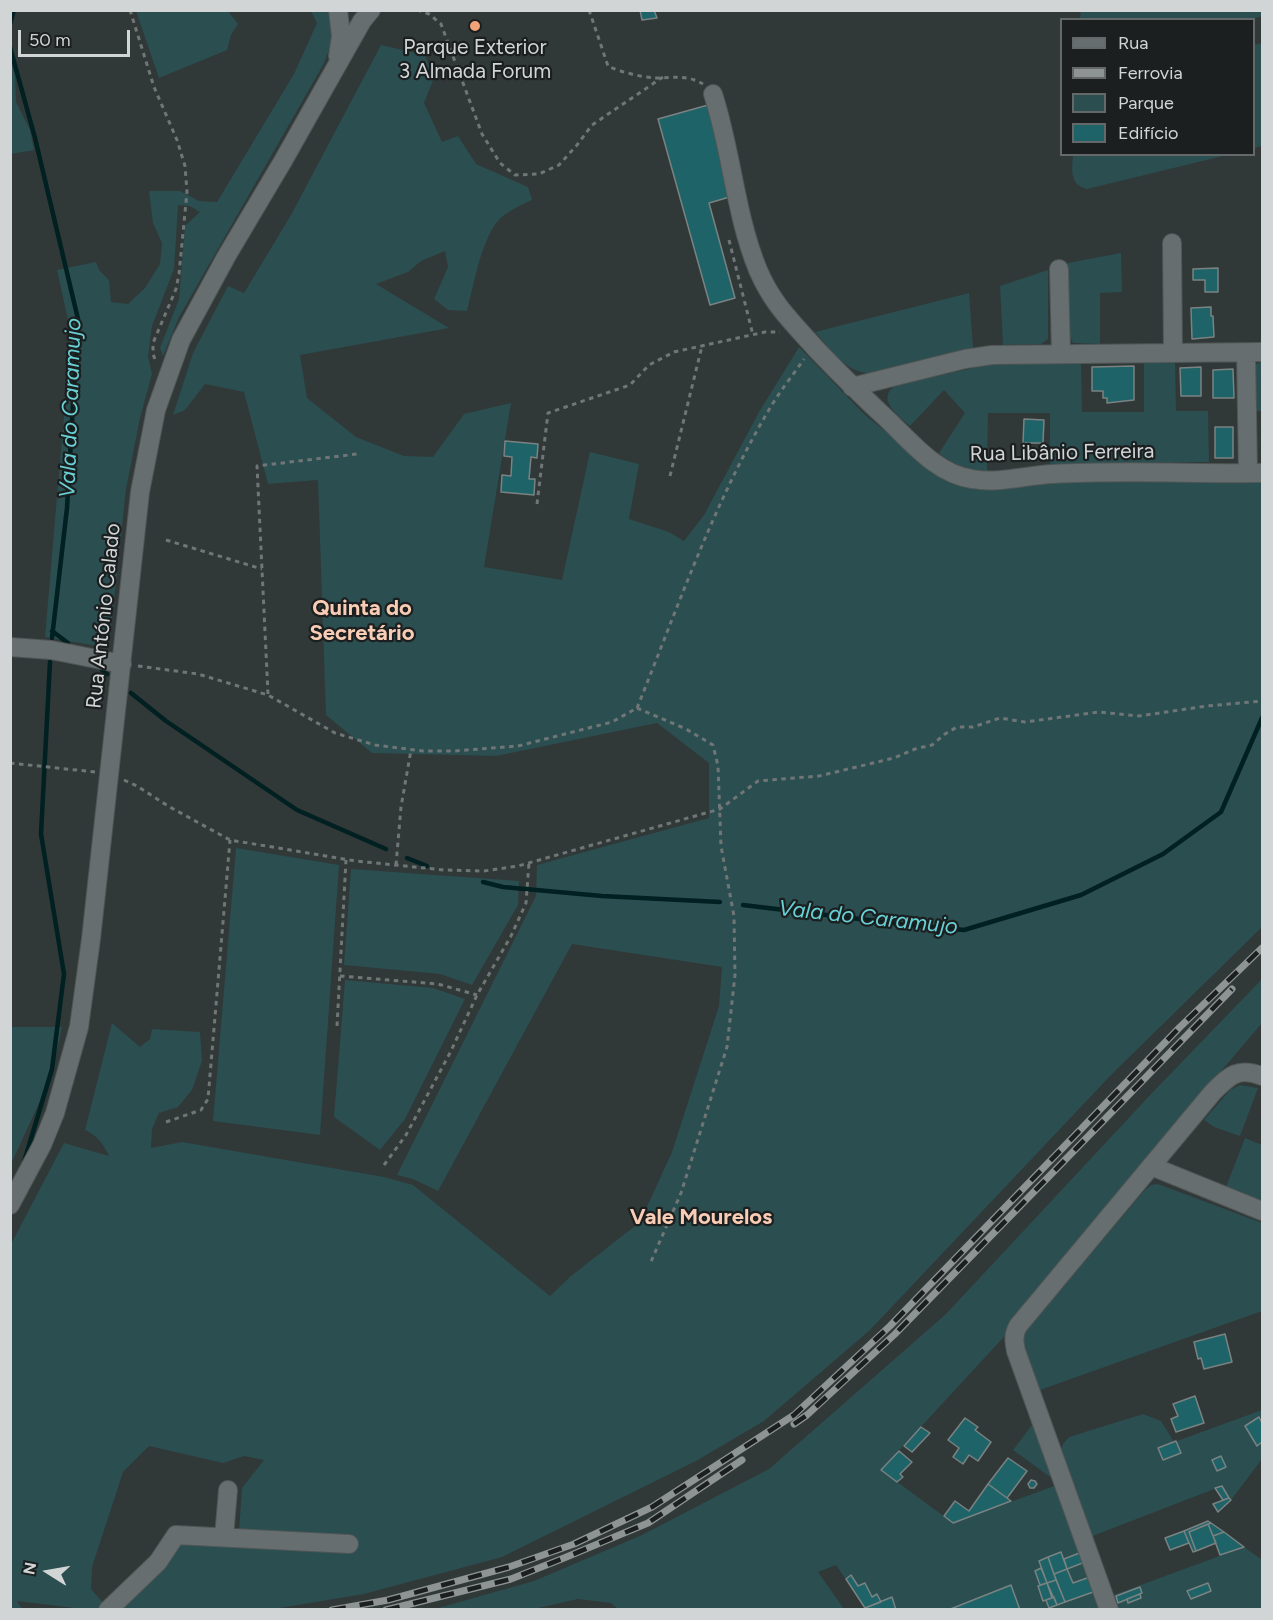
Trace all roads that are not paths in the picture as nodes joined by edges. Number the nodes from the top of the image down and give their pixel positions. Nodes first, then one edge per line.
1 (338, 10) edge
2 (371, 10) edge
3 (337, 64) junction
4 (712, 94) road end
5 (1172, 243) dead end
6 (1059, 268) dead end
7 (1254, 352) edge
8 (1173, 353) junction
9 (1061, 354) junction
10 (852, 387) junction
11 (1255, 473) edge
12 (10, 646) edge
13 (122, 664) junction
14 (1263, 1076) edge
15 (1151, 1166) junction
16 (10, 1205) edge
17 (1263, 1211) edge
18 (228, 1490) dead end
19 (224, 1537) junction
20 (349, 1544) dead end
21 (108, 1610) edge
22 (1109, 1610) edge

1 - 3 street, Rua António Calado
2 - 3 street, Rua António Calado
3 - 13 street, Rua António Calado
4 - 10 street, Rua Libânio Ferreira
5 - 8 street
6 - 9 street
7 - 8 street
7 - 11 street
8 - 9 street
9 - 10 street
10 - 11 street, Rua Libânio Ferreira
12 - 13 street
13 - 16 street, Rua António Calado
14 - 15 street
15 - 17 street
15 - 22 street
18 - 19 street
19 - 20 street
19 - 21 street

